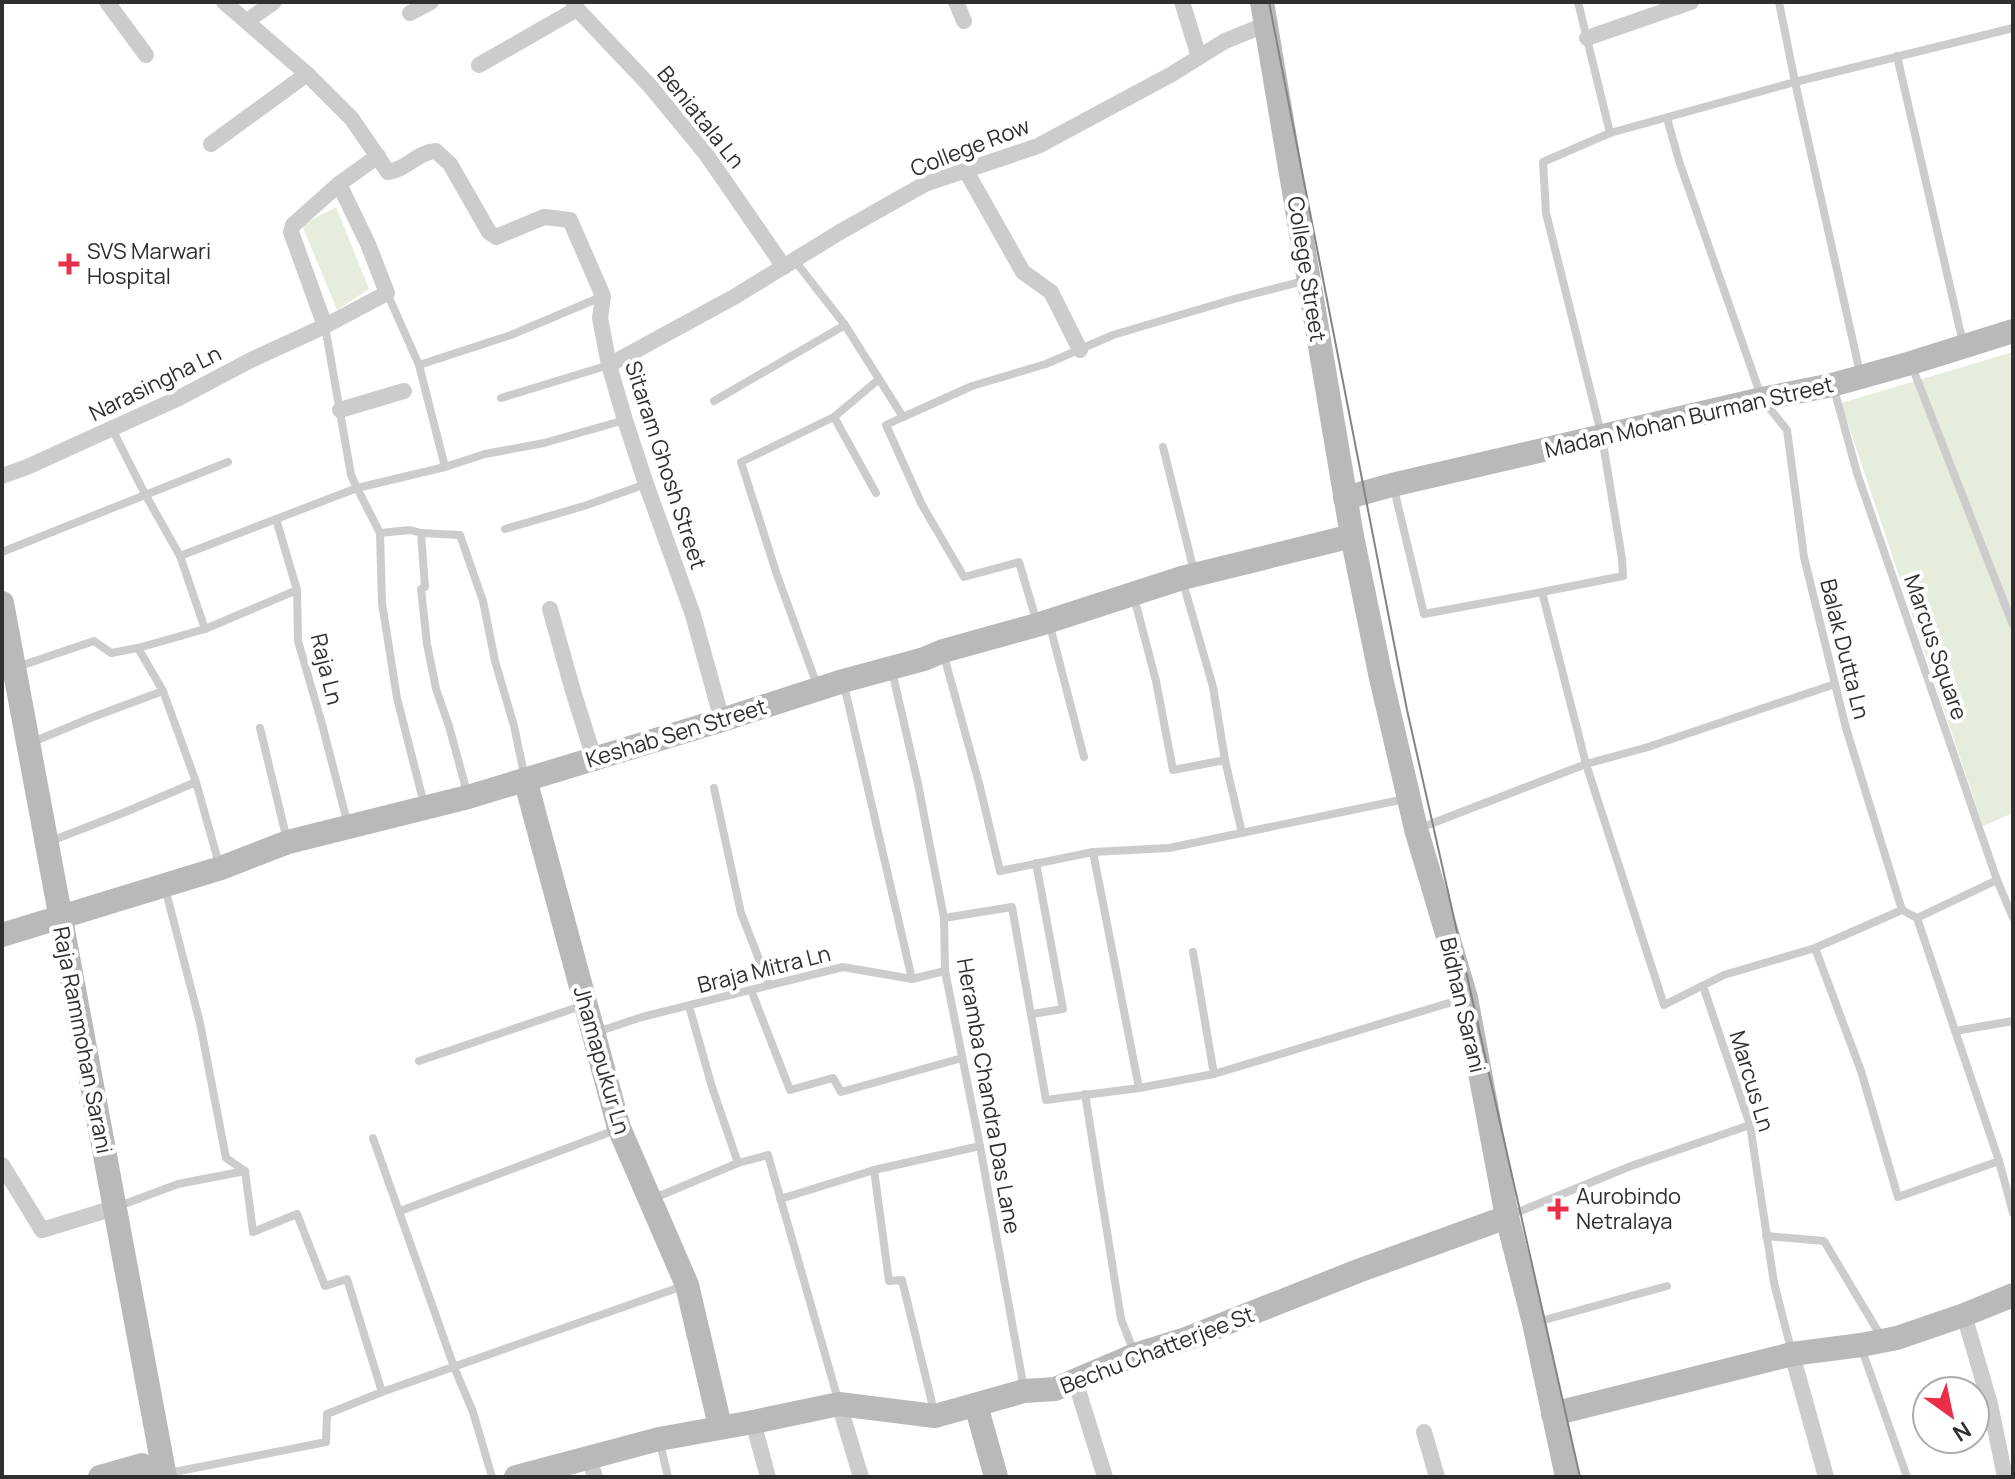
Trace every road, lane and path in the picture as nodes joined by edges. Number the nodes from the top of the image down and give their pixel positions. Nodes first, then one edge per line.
1 (107, 2) edge
2 (224, 2) edge
3 (274, 2) edge
4 (431, 2) edge
5 (956, 2) edge
6 (1182, 2) edge
7 (1578, 2) edge
8 (1691, 2) edge
9 (1779, 2) edge
10 (575, 6) edge
11 (410, 13) dead end
12 (1265, 13) edge
13 (247, 21) junction
14 (964, 21) dead end
15 (2013, 28) edge
16 (1587, 38) junction
17 (146, 55) dead end
18 (1897, 56) junction
19 (1199, 57) junction
20 (479, 65) dead end
21 (307, 74) junction
22 (1795, 82) junction
23 (1667, 118) junction
24 (1610, 133) junction
25 (211, 144) dead end
26 (378, 156) junction
27 (966, 171) junction
28 (339, 184) junction
29 (790, 264) junction
30 (1308, 280) junction
31 (387, 293) junction
32 (603, 296) junction
33 (845, 325) junction
34 (325, 326) junction
35 (2013, 331) edge
36 (1963, 346) junction
37 (1080, 350) junction
38 (1911, 363) junction
39 (419, 365) junction
40 (609, 365) junction
41 (1860, 377) junction
42 (878, 380) junction
43 (1832, 385) junction
44 (404, 391) dead end
45 (501, 398) dead end
46 (1762, 399) junction
47 (714, 401) dead end
48 (340, 410) junction
49 (834, 417) junction
50 (903, 417) junction
51 (625, 420) junction
52 (112, 428) junction
53 (1602, 437) junction
54 (1163, 447) dead end
55 (228, 462) dead end
56 (445, 467) junction
57 (2, 476) edge
58 (646, 484) junction
59 (1392, 485) junction
60 (357, 488) junction
61 (876, 493) dead end
62 (145, 494) junction
63 (1353, 495) junction
64 (276, 519) junction
65 (505, 529) dead end
66 (380, 533) junction
67 (421, 533) junction
68 (1352, 536) junction
69 (2, 552) edge
70 (180, 556) junction
71 (1189, 577) junction
72 (297, 590) junction
73 (1542, 592) junction
74 (1133, 594) junction
75 (2, 603) edge
76 (550, 609) dead end
77 (1043, 623) junction
78 (2013, 625) edge
79 (205, 629) junction
80 (138, 648) junction
81 (943, 651) junction
82 (890, 667) junction
83 (15, 668) junction
84 (843, 681) junction
85 (1835, 684) junction
86 (818, 688) junction
87 (163, 691) junction
88 (722, 720) junction
89 (260, 728) dead end
90 (28, 744) junction
91 (1084, 757) dead end
92 (594, 758) junction
93 (1225, 760) junction
94 (1586, 764) junction
95 (525, 779) junction
96 (196, 782) junction
97 (714, 788) dead end
98 (468, 797) junction
99 (1409, 798) junction
100 (426, 808) junction
101 (348, 828) junction
102 (1416, 829) junction
103 (1242, 833) junction
104 (288, 842) junction
105 (46, 843) junction
106 (1093, 852) junction
107 (1036, 863) junction
108 (221, 868) junction
109 (1997, 880) junction
110 (165, 886) junction
111 (1902, 910) junction
112 (60, 918) junction
113 (944, 918) junction
114 (1917, 918) junction
115 (2012, 918) edge
116 (2, 935) edge
117 (1815, 948) junction
118 (1193, 952) dead end
119 (945, 971) junction
120 (912, 979) junction
121 (769, 985) junction
122 (1703, 986) junction
123 (751, 990) junction
124 (1466, 998) junction
125 (585, 1005) junction
126 (689, 1006) junction
127 (1032, 1014) junction
128 (2013, 1021) edge
129 (1955, 1031) junction
130 (593, 1033) junction
131 (962, 1058) junction
132 (419, 1061) dead end
133 (1214, 1074) junction
134 (1139, 1088) junction
135 (1085, 1094) junction
136 (1750, 1125) junction
137 (619, 1128) junction
138 (373, 1138) dead end
139 (980, 1146) junction
140 (1999, 1161) junction
141 (738, 1163) junction
142 (2, 1165) edge
143 (874, 1170) junction
144 (245, 1171) junction
145 (651, 1199) junction
146 (780, 1199) junction
147 (114, 1208) junction
148 (400, 1211) junction
149 (2013, 1213) edge
150 (1507, 1217) junction
151 (1766, 1236) junction
152 (687, 1285) junction
153 (1667, 1286) dead end
154 (2013, 1295) edge
155 (1964, 1315) junction
156 (1534, 1323) junction
157 (1872, 1342) junction
158 (1792, 1354) junction
159 (1135, 1355) junction
160 (454, 1367) junction
161 (1075, 1380) junction
162 (1024, 1391) junction
163 (382, 1392) junction
164 (839, 1404) junction
165 (976, 1405) junction
166 (1553, 1414) junction
167 (935, 1416) junction
168 (753, 1422) junction
169 (720, 1426) junction
170 (1424, 1432) dead end
171 (659, 1439) junction
172 (592, 1467) edge
173 (164, 1475) edge
174 (100, 1477) edge
175 (492, 1477) edge
176 (516, 1477) edge
177 (668, 1477) edge
178 (768, 1477) edge
179 (861, 1477) edge
180 (996, 1477) edge
181 (1105, 1477) edge
182 (1437, 1477) edge
183 (1567, 1477) edge
184 (1826, 1477) edge
185 (1907, 1477) edge
186 (2005, 1477) edge

1 - 17 street
2 - 13 street
3 - 13 street
4 - 11 street
5 - 14 street
6 - 19 street
7 - 16 lane
8 - 16 street
9 - 22 lane
10 - 20 street
10 - 29 street, Beniatala Ln
12 - 19 street, College Row
12 - 30 main road, College Street
13 - 21 street
15 - 18 lane
16 - 24 lane
18 - 22 lane
18 - 36 lane
19 - 27 street, College Row
21 - 25 street
21 - 26 street
22 - 23 lane
22 - 41 lane
23 - 24 lane
23 - 46 lane, Balak Dutta Ln
24 - 53 lane
26 - 28 street
26 - 32 street, Sitaram Ghosh Street
27 - 29 street, College Row
27 - 37 street
28 - 31 street
28 - 34 street
29 - 33 lane
29 - 40 street, College Row
30 - 37 lane
30 - 63 main road, College Street
31 - 34 street, Narasingha Ln
31 - 39 lane
32 - 39 lane
32 - 40 street, Sitaram Ghosh Street
33 - 42 lane
33 - 47 lane
34 - 48 lane
34 - 52 street, Narasingha Ln
35 - 36 main road, Madan Mohan Burman Street
36 - 38 main road, Madan Mohan Burman Street
37 - 50 lane
38 - 41 main road, Madan Mohan Burman Street
38 - 78 lane
39 - 56 lane
40 - 45 lane
40 - 51 street, Sitaram Ghosh Street
41 - 43 main road, Madan Mohan Burman Street
42 - 49 lane
42 - 50 lane
43 - 46 main road, Madan Mohan Burman Street
43 - 109 lane, Marcus Square
44 - 48 street
46 - 53 main road, Madan Mohan Burman Street
46 - 85 lane, Balak Dutta Ln
48 - 60 lane
49 - 61 lane
49 - 86 lane
50 - 77 lane
51 - 56 lane
51 - 58 street, Sitaram Ghosh Street
52 - 57 street, Narasingha Ln
52 - 62 lane
53 - 59 main road, Madan Mohan Burman Street
53 - 73 lane
54 - 71 lane
55 - 62 lane
56 - 60 lane
58 - 65 lane
58 - 88 street, Sitaram Ghosh Street
59 - 63 main road, Madan Mohan Burman Street
59 - 73 lane
60 - 64 lane
60 - 66 lane
62 - 69 lane
62 - 70 lane
63 - 68 main road, College Street
64 - 70 lane
64 - 72 lane, Raja Ln
66 - 67 lane
66 - 100 lane
67 - 95 lane
67 - 98 lane
68 - 71 main road, Keshab Sen Street
68 - 99 main road, Bidhan Sarani
70 - 79 lane
71 - 74 main road, Keshab Sen Street
71 - 93 lane
72 - 79 lane
72 - 101 lane, Raja Ln
73 - 94 lane
74 - 77 main road, Keshab Sen Street
74 - 93 lane
75 - 83 main road, Raja Rammohan Sarani
76 - 92 street
77 - 81 main road, Keshab Sen Street
77 - 91 lane
79 - 80 lane
80 - 83 lane
80 - 87 lane
81 - 82 main road, Keshab Sen Street
81 - 107 lane
82 - 84 main road, Keshab Sen Street
82 - 113 lane, Heramba Chandra Das Lane
83 - 90 main road, Raja Rammohan Sarani
84 - 86 main road, Keshab Sen Street
84 - 120 lane
85 - 94 lane
85 - 111 lane, Balak Dutta Ln
86 - 88 main road, Keshab Sen Street
87 - 90 lane
87 - 96 lane
88 - 92 main road, Keshab Sen Street
89 - 104 lane
90 - 105 main road, Raja Rammohan Sarani
92 - 95 main road, Keshab Sen Street
93 - 103 lane
94 - 102 lane
94 - 122 lane
95 - 98 main road, Keshab Sen Street
95 - 125 main road, Jhamapukur Ln
96 - 105 lane
96 - 108 lane
97 - 121 lane
98 - 100 main road, Keshab Sen Street
99 - 102 main road, Bidhan Sarani
99 - 103 lane
100 - 101 main road, Keshab Sen Street
101 - 104 main road, Keshab Sen Street
102 - 124 main road, Bidhan Sarani
103 - 106 lane
104 - 108 main road, Keshab Sen Street
105 - 112 main road, Raja Rammohan Sarani
106 - 107 lane
106 - 134 lane
107 - 127 lane
108 - 110 main road, Keshab Sen Street
109 - 114 lane
109 - 115 lane, Marcus Square
110 - 112 main road, Keshab Sen Street
110 - 144 lane
111 - 114 lane
111 - 117 lane
112 - 116 main road, Keshab Sen Street
112 - 147 main road, Raja Rammohan Sarani
113 - 119 lane, Heramba Chandra Das Lane
113 - 127 lane
114 - 129 lane
117 - 122 lane
117 - 140 lane
118 - 133 lane
119 - 120 lane, Braja Mitra Ln
119 - 131 lane, Heramba Chandra Das Lane
120 - 121 lane, Braja Mitra Ln
121 - 123 lane, Braja Mitra Ln
122 - 136 lane, Marcus Ln
123 - 126 lane, Braja Mitra Ln
123 - 131 lane
124 - 133 lane
124 - 150 main road, Bidhan Sarani
125 - 130 main road, Jhamapukur Ln
125 - 132 lane
126 - 130 lane, Braja Mitra Ln
126 - 141 lane
127 - 135 lane
128 - 129 lane
129 - 140 lane
130 - 137 main road, Jhamapukur Ln
131 - 139 lane, Heramba Chandra Das Lane
133 - 134 lane
134 - 135 lane
135 - 159 lane
136 - 150 lane
136 - 151 lane, Marcus Ln
137 - 145 main road, Jhamapukur Ln
137 - 148 lane
138 - 148 lane
139 - 143 lane
139 - 162 lane, Heramba Chandra Das Lane
140 - 149 lane
141 - 145 lane
141 - 146 lane
142 - 147 street
143 - 146 lane
143 - 167 lane
144 - 147 lane
144 - 163 lane
145 - 152 main road, Jhamapukur Ln
146 - 164 lane
147 - 173 main road, Raja Rammohan Sarani
148 - 160 lane
150 - 156 main road, Bidhan Sarani
150 - 159 main road, Bechu Chatterjee St
151 - 157 lane
151 - 158 lane, Marcus Ln
152 - 160 lane
152 - 169 main road, Jhamapukur Ln
153 - 156 lane
154 - 155 main road
155 - 157 main road
155 - 186 street
156 - 166 main road, Bidhan Sarani
157 - 158 main road
157 - 185 lane
158 - 166 main road
158 - 184 street
159 - 161 main road, Bechu Chatterjee St
160 - 163 lane
160 - 175 lane
161 - 162 main road, Bechu Chatterjee St
161 - 181 street
162 - 165 main road, Bechu Chatterjee St
163 - 173 lane
164 - 167 main road, Bechu Chatterjee St
164 - 168 main road, Bechu Chatterjee St
164 - 179 street
165 - 167 main road, Bechu Chatterjee St
165 - 180 main road
166 - 183 main road, Bidhan Sarani
168 - 169 main road, Bechu Chatterjee St
168 - 178 street
169 - 171 main road, Bechu Chatterjee St
170 - 182 street
171 - 172 main road, Bechu Chatterjee St
171 - 177 lane
172 - 176 main road, Bechu Chatterjee St
173 - 174 main road

